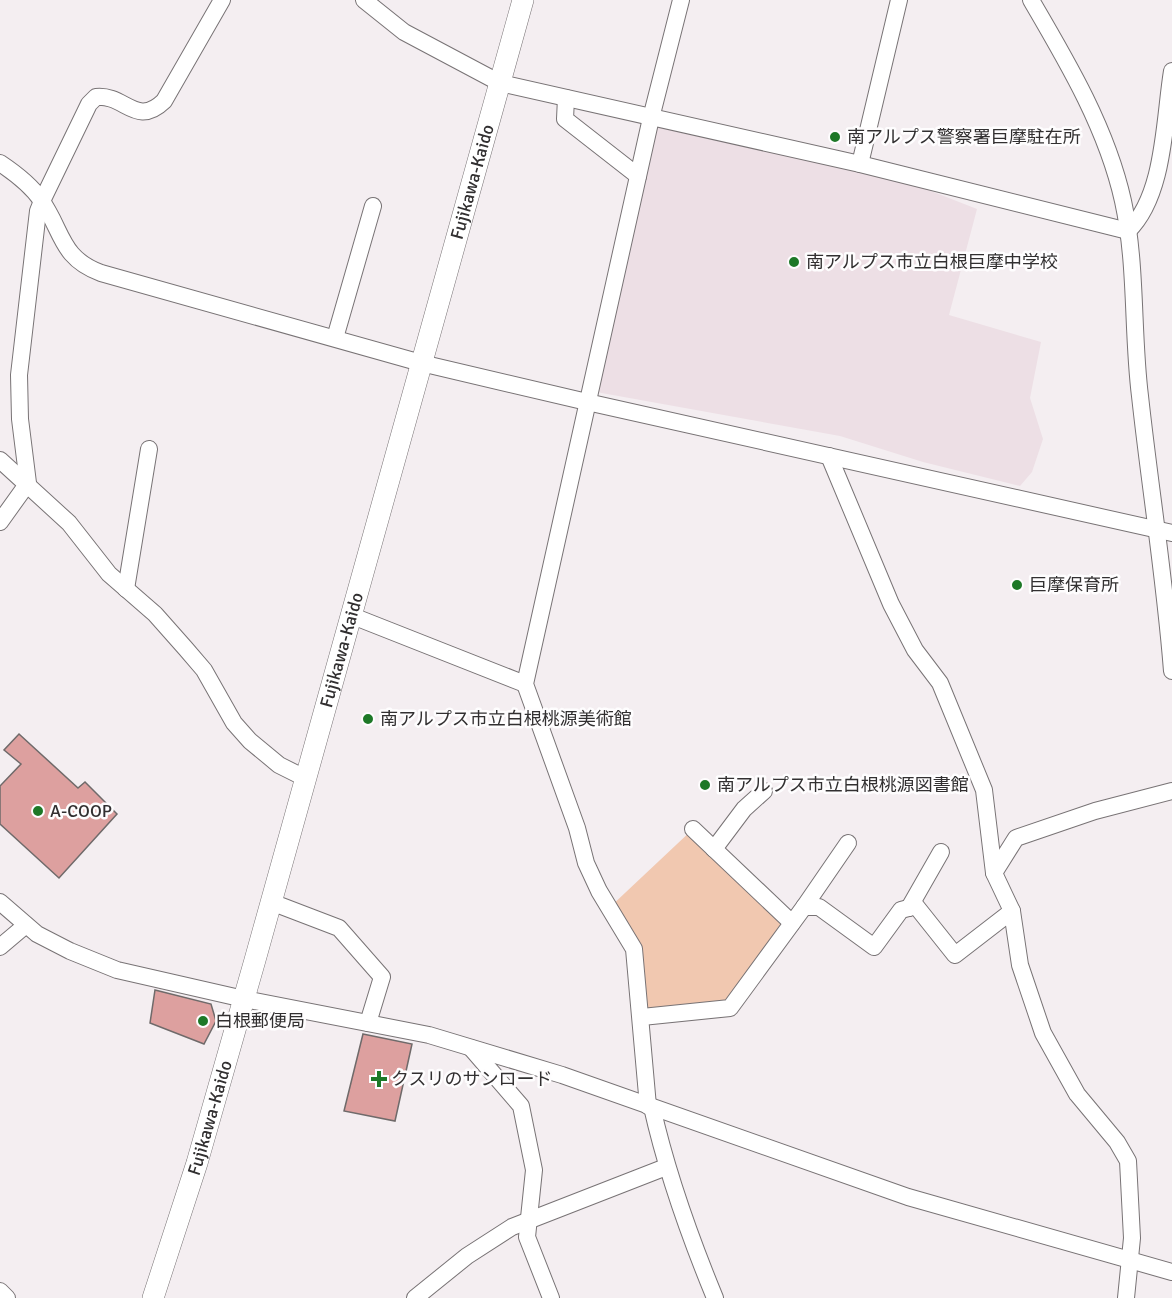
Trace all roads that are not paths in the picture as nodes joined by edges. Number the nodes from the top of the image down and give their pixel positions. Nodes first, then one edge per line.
1 (222, 0) edge
2 (364, 0) edge
3 (523, 0) edge
4 (681, 0) edge
5 (899, 0) edge
6 (1031, 0) edge
7 (1172, 71) edge
8 (500, 83) junction
9 (566, 98) junction
10 (651, 118) junction
11 (1166, 161) edge
12 (0, 163) edge
13 (860, 164) junction
14 (638, 176) junction
15 (42, 201) junction
16 (373, 206) dead end
17 (1128, 231) junction
18 (334, 338) junction
19 (421, 363) junction
20 (586, 402) junction
21 (149, 449) dead end
22 (829, 456) junction
23 (0, 460) edge
24 (27, 483) junction
25 (0, 522) edge
26 (1164, 531) edge
27 (126, 588) junction
28 (350, 615) junction
29 (1172, 671) edge
30 (525, 684) junction
31 (305, 778) junction
32 (764, 791) dead end
33 (1172, 791) edge
34 (693, 829) dead end
35 (848, 843) dead end
36 (714, 849) junction
37 (941, 852) dead end
38 (994, 873) junction
39 (0, 902) edge
40 (271, 902) junction
41 (804, 907) junction
42 (909, 908) junction
43 (1012, 911) junction
44 (792, 923) junction
45 (26, 925) junction
46 (0, 947) edge
47 (244, 999) junction
48 (642, 1017) junction
49 (368, 1023) junction
50 (470, 1048) junction
51 (650, 1106) junction
52 (666, 1167) junction
53 (526, 1221) junction
54 (1128, 1259) junction
55 (1172, 1272) edge
56 (0, 1291) edge
57 (7, 1298) edge
58 (153, 1298) edge
59 (415, 1298) edge
60 (550, 1298) edge
61 (715, 1298) edge
62 (1126, 1298) edge

1 - 15 street
2 - 8 street
3 - 8 main road, Fujikawa-Kaido
4 - 10 street
5 - 13 street
6 - 17 street
7 - 11 street
8 - 9 street
8 - 19 main road, Fujikawa-Kaido
9 - 10 street
9 - 14 street
10 - 13 street
10 - 14 street
11 - 17 street
12 - 15 street
13 - 17 street
14 - 20 street
15 - 18 street
15 - 24 street
16 - 18 street
17 - 26 street
18 - 19 street
19 - 20 street
19 - 28 main road, Fujikawa-Kaido
20 - 22 street
20 - 30 street
21 - 27 street
22 - 26 street
22 - 38 street
23 - 24 street
24 - 25 street
24 - 27 street
26 - 29 street
27 - 31 street
28 - 30 street
28 - 31 main road, Fujikawa-Kaido
30 - 48 street
31 - 40 main road, Fujikawa-Kaido
32 - 36 street
33 - 38 street
34 - 36 street
35 - 41 street
36 - 44 street
37 - 42 street
38 - 43 street
39 - 45 street
40 - 47 main road, Fujikawa-Kaido
40 - 49 street
41 - 42 street
41 - 44 street
42 - 43 street
43 - 54 street
44 - 48 street
45 - 46 street
45 - 47 street
47 - 49 street
47 - 58 main road, Fujikawa-Kaido
48 - 51 street
49 - 50 street
50 - 51 street
50 - 53 street
51 - 52 street
51 - 54 street
52 - 53 street
52 - 61 street
53 - 59 street
53 - 60 street
54 - 55 street
54 - 62 street
56 - 57 street

